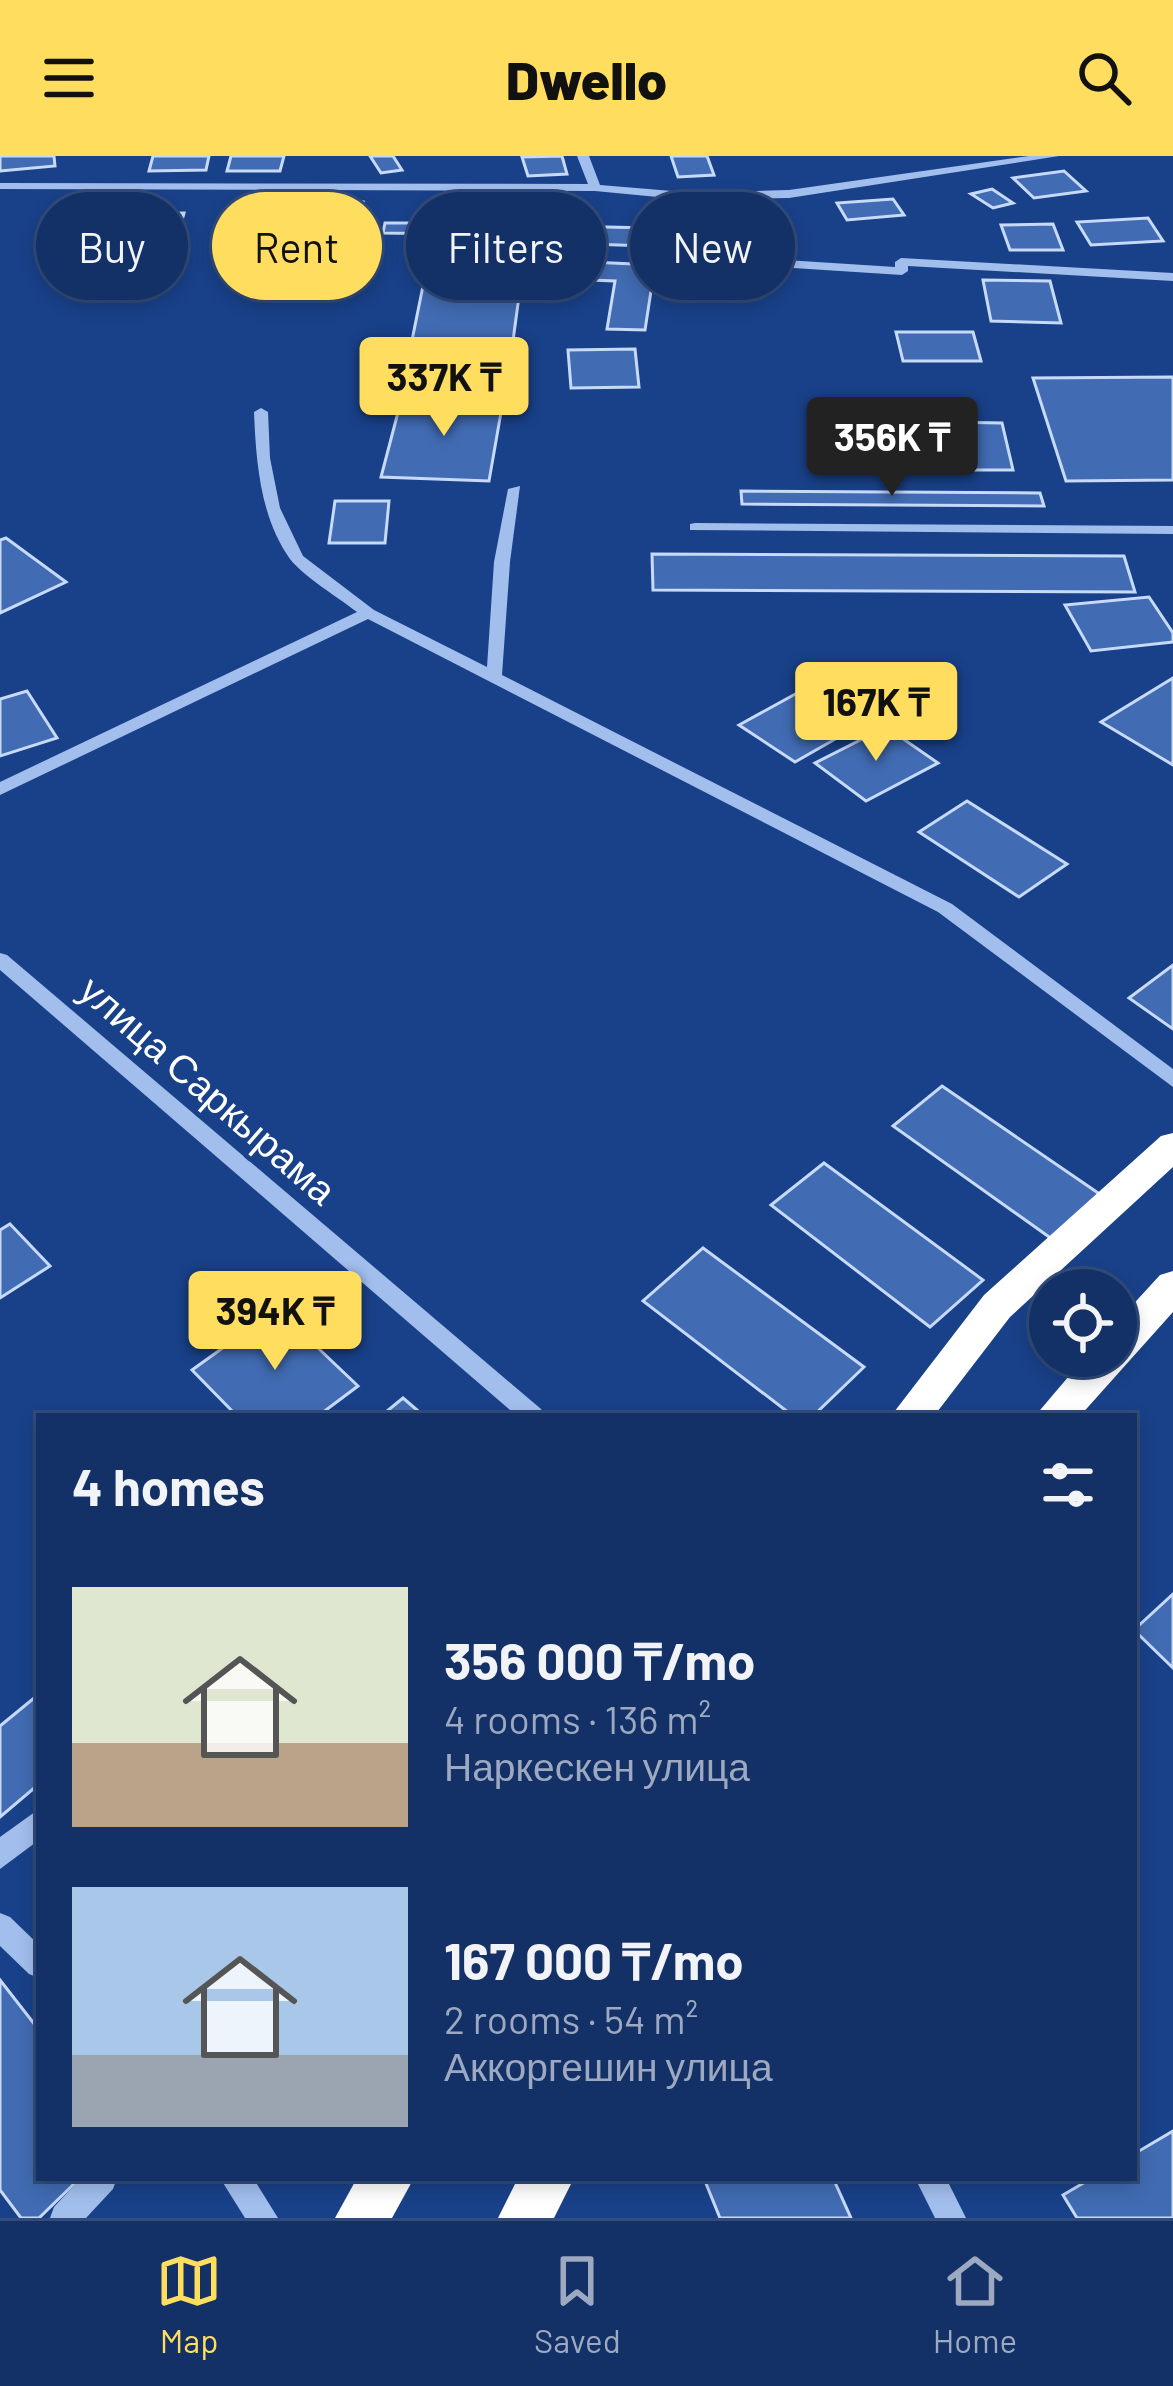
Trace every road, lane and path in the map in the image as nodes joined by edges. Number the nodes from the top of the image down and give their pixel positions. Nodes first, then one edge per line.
1 (584, 156) edge
2 (1053, 156) edge
3 (0, 186) edge
4 (595, 188) junction
5 (646, 192) edge
6 (795, 193) edge
7 (795, 264) edge
8 (1173, 277) edge
9 (261, 412) dead end
10 (515, 489) dead end
11 (695, 527) dead end
12 (1173, 530) edge
13 (368, 613) junction
14 (494, 677) junction
15 (0, 788) edge
16 (0, 960) edge
17 (1173, 1080) edge
18 (1169, 1156) edge
19 (1173, 1286) edge
20 (1137, 1326) edge
21 (1091, 1377) edge
22 (529, 1413) edge
23 (913, 1413) edge
24 (1058, 1413) edge
25 (36, 1825) edge
26 (0, 1855) edge
27 (0, 1927) edge
28 (36, 1961) edge
29 (99, 2181) edge
30 (237, 2181) edge
31 (386, 2181) edge
32 (546, 2181) edge
33 (932, 2181) edge
34 (65, 2218) edge
35 (263, 2218) edge
36 (361, 2218) edge
37 (524, 2218) edge
38 (951, 2218) edge

1 - 4 street
2 - 6 street
3 - 4 street
4 - 5 street
7 - 8 street
9 - 13 street
10 - 14 street
11 - 12 street
13 - 14 street
13 - 15 street
14 - 17 street
16 - 22 street, улица Саркырама
18 - 23 highway
19 - 20 highway
21 - 24 highway
25 - 26 street
27 - 28 street
29 - 34 street
30 - 35 street
31 - 36 highway
32 - 37 highway
33 - 38 street

